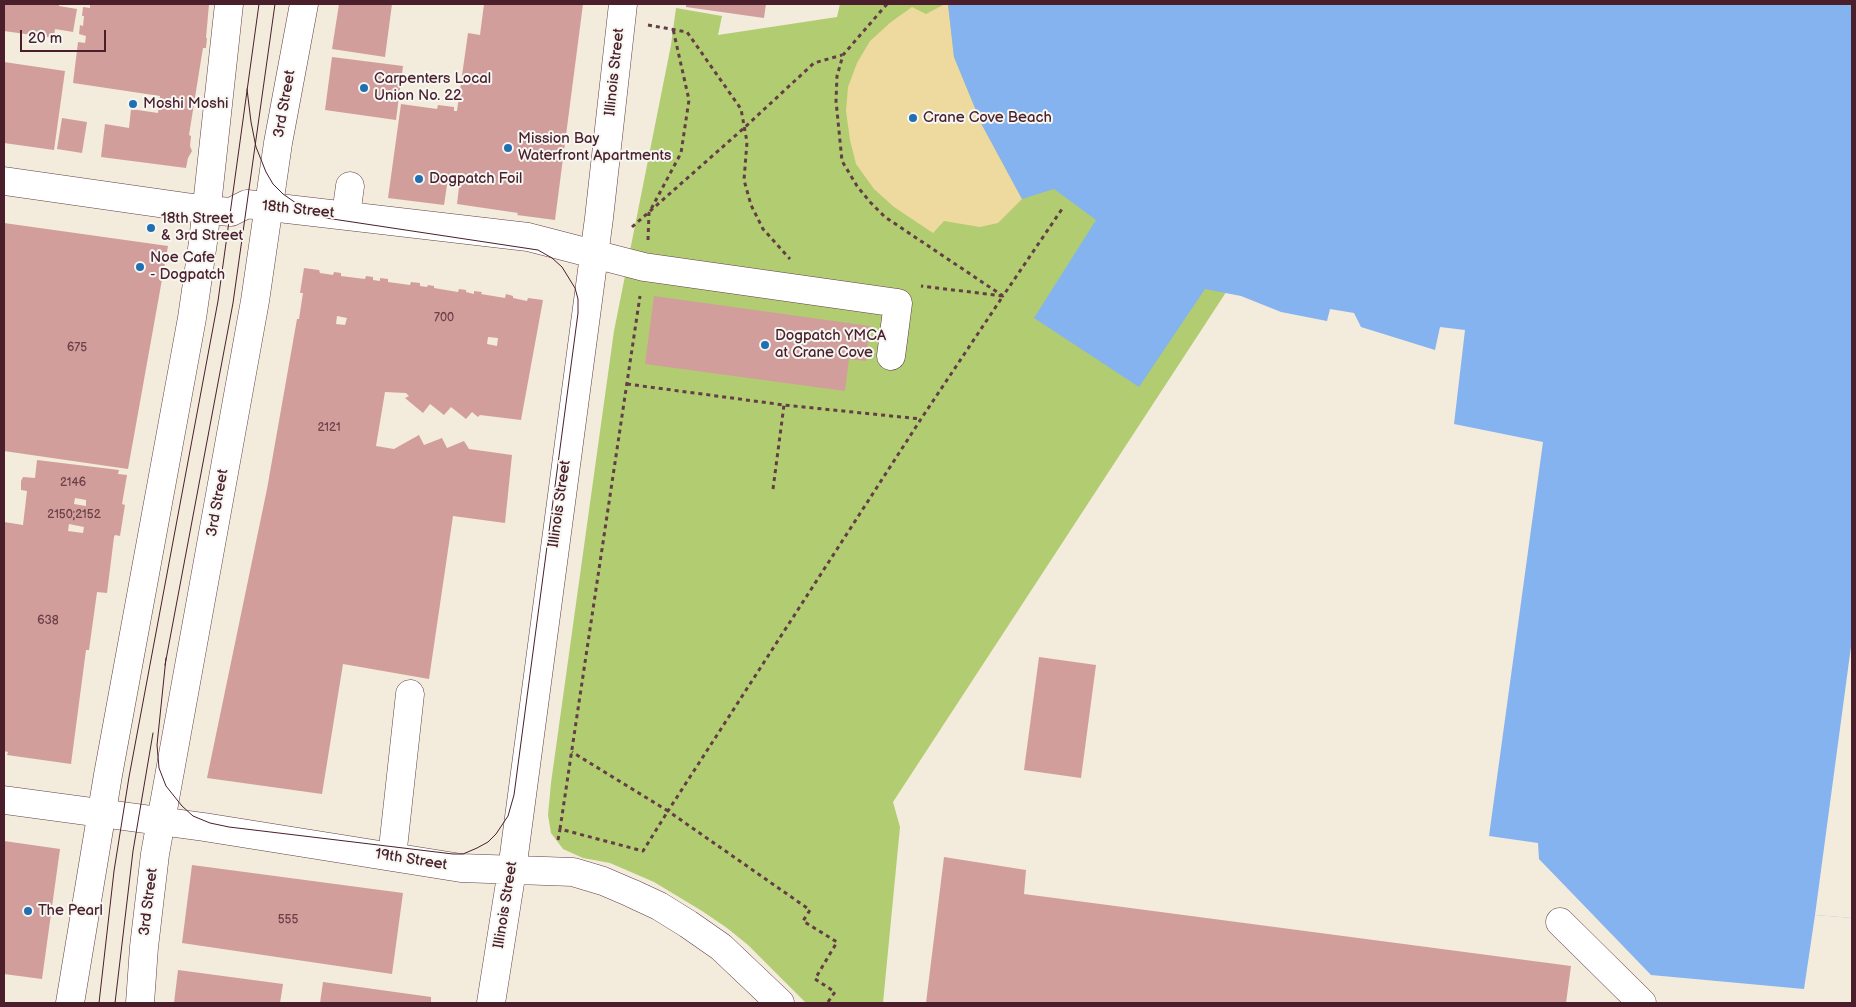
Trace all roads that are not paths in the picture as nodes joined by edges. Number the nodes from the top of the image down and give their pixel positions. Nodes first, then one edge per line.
1 (229, 4) edge
2 (304, 4) edge
3 (622, 12) edge
4 (4, 182) edge
5 (350, 186) dead end
6 (270, 207) junction
7 (206, 210) junction
8 (346, 215) junction
9 (593, 255) junction
10 (891, 356) dead end
11 (410, 694) dead end
12 (4, 800) edge
13 (102, 814) junction
14 (160, 821) junction
15 (392, 858) junction
16 (512, 870) junction
17 (1560, 922) dead end
18 (70, 1003) edge
19 (140, 1003) edge
20 (491, 1003) edge
21 (780, 1003) edge
22 (1642, 1003) edge

1 - 7 main road
2 - 6 main road, 3rd Street
3 - 9 main road, Illinois Street
4 - 7 main road, 18th Street
5 - 8 main road
6 - 7 main road, 18th Street
6 - 8 main road, 18th Street
6 - 14 main road, 3rd Street
7 - 13 main road
8 - 9 main road, 18th Street
9 - 10 main road, 18th Street
9 - 16 main road, Illinois Street
11 - 15 main road
12 - 13 main road, 19th Street
13 - 14 main road, 19th Street
13 - 18 main road
14 - 15 main road, 19th Street
14 - 19 main road, 3rd Street
15 - 16 main road, 19th Street
16 - 20 main road, Illinois Street
16 - 21 main road, 19th Street
17 - 22 main road

